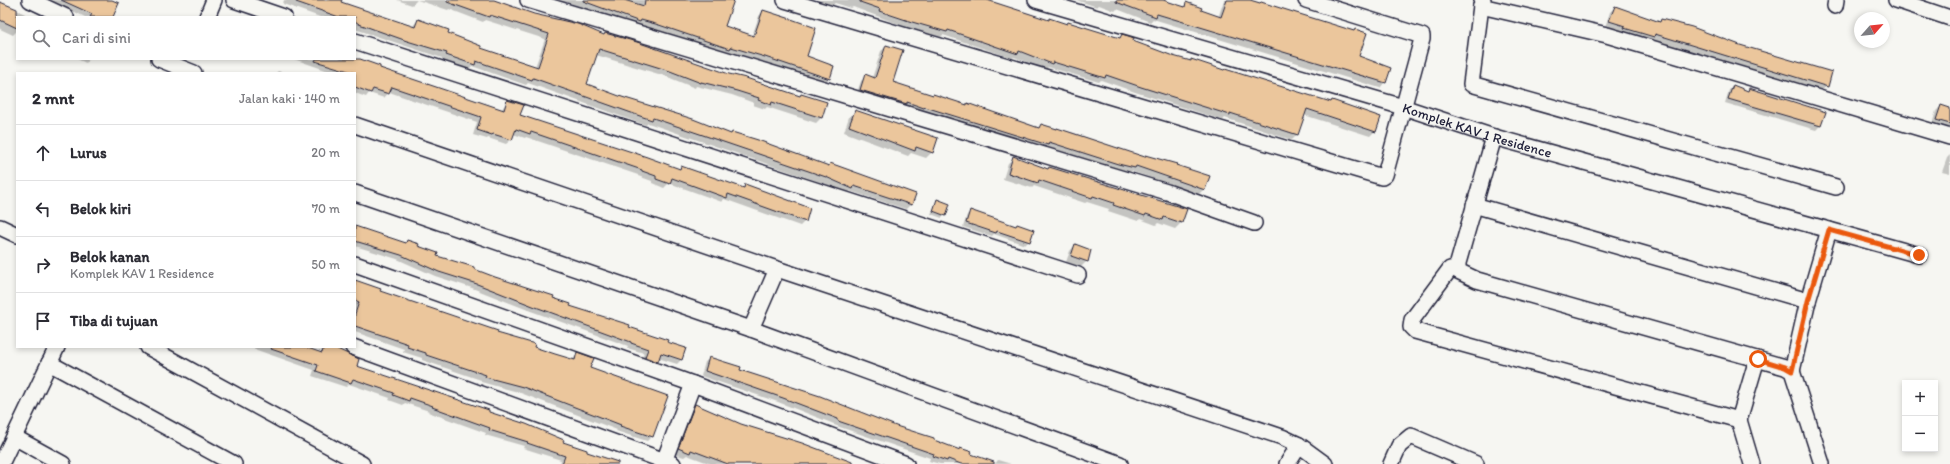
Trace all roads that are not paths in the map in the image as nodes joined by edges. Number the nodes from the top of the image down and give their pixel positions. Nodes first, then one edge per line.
1 (30, 0) edge
2 (214, 0) edge
3 (234, 0) edge
4 (528, 0) edge
5 (785, 0) edge
6 (1036, 0) edge
7 (1306, 0) edge
8 (1896, 0) edge
9 (1482, 3) edge
10 (64, 16) edge
11 (207, 16) edge
12 (281, 16) edge
13 (1950, 18) edge
14 (356, 41) edge
15 (161, 60) edge
16 (186, 69) edge
17 (1402, 107) junction
18 (356, 125) edge
19 (1494, 137) junction
20 (1950, 137) edge
21 (1836, 187) dead end
22 (356, 193) edge
23 (1474, 205) junction
24 (1254, 223) dead end
25 (0, 227) edge
26 (1829, 230) junction
27 (16, 235) edge
28 (1919, 255) dead end
29 (356, 264) edge
30 (1458, 268) junction
31 (777, 269) junction
32 (1078, 275) dead end
33 (1808, 301) junction
34 (751, 329) junction
35 (56, 348) edge
36 (150, 348) edge
37 (356, 348) edge
38 (1758, 359) junction
39 (49, 362) junction
40 (1792, 371) junction
41 (693, 384) junction
42 (1739, 420) junction
43 (14, 437) junction
44 (1299, 445) junction
45 (667, 463) edge
46 (1, 464) edge
47 (62, 464) edge
48 (234, 464) edge
49 (362, 464) edge
50 (906, 464) edge
51 (1120, 464) edge
52 (1287, 464) edge
53 (1325, 464) edge
54 (1391, 464) edge
55 (1476, 464) edge
56 (1752, 464) edge
57 (1822, 464) edge

1 - 10 street
2 - 11 street
3 - 12 street
4 - 24 street
5 - 17 street
6 - 17 street, Komplek KAV 1 Residence
7 - 17 street
8 - 13 street
9 - 20 street
9 - 21 street
14 - 32 street
15 - 16 street
17 - 19 street, Komplek KAV 1 Residence
18 - 31 street
19 - 23 street
19 - 26 street, Komplek KAV 1 Residence
22 - 34 street
23 - 30 street
23 - 33 street
25 - 27 street
26 - 28 street, Komplek KAV 1 Residence
26 - 33 street
29 - 41 street
30 - 38 street
30 - 42 street
31 - 34 street
31 - 44 street
33 - 40 street
34 - 51 street
35 - 39 street
36 - 49 street
37 - 45 street
38 - 40 street
38 - 42 street
39 - 43 street
39 - 48 street
40 - 57 street
41 - 45 street
41 - 50 street
42 - 56 street
43 - 46 street
43 - 47 street
44 - 52 street
44 - 53 street
54 - 55 street

